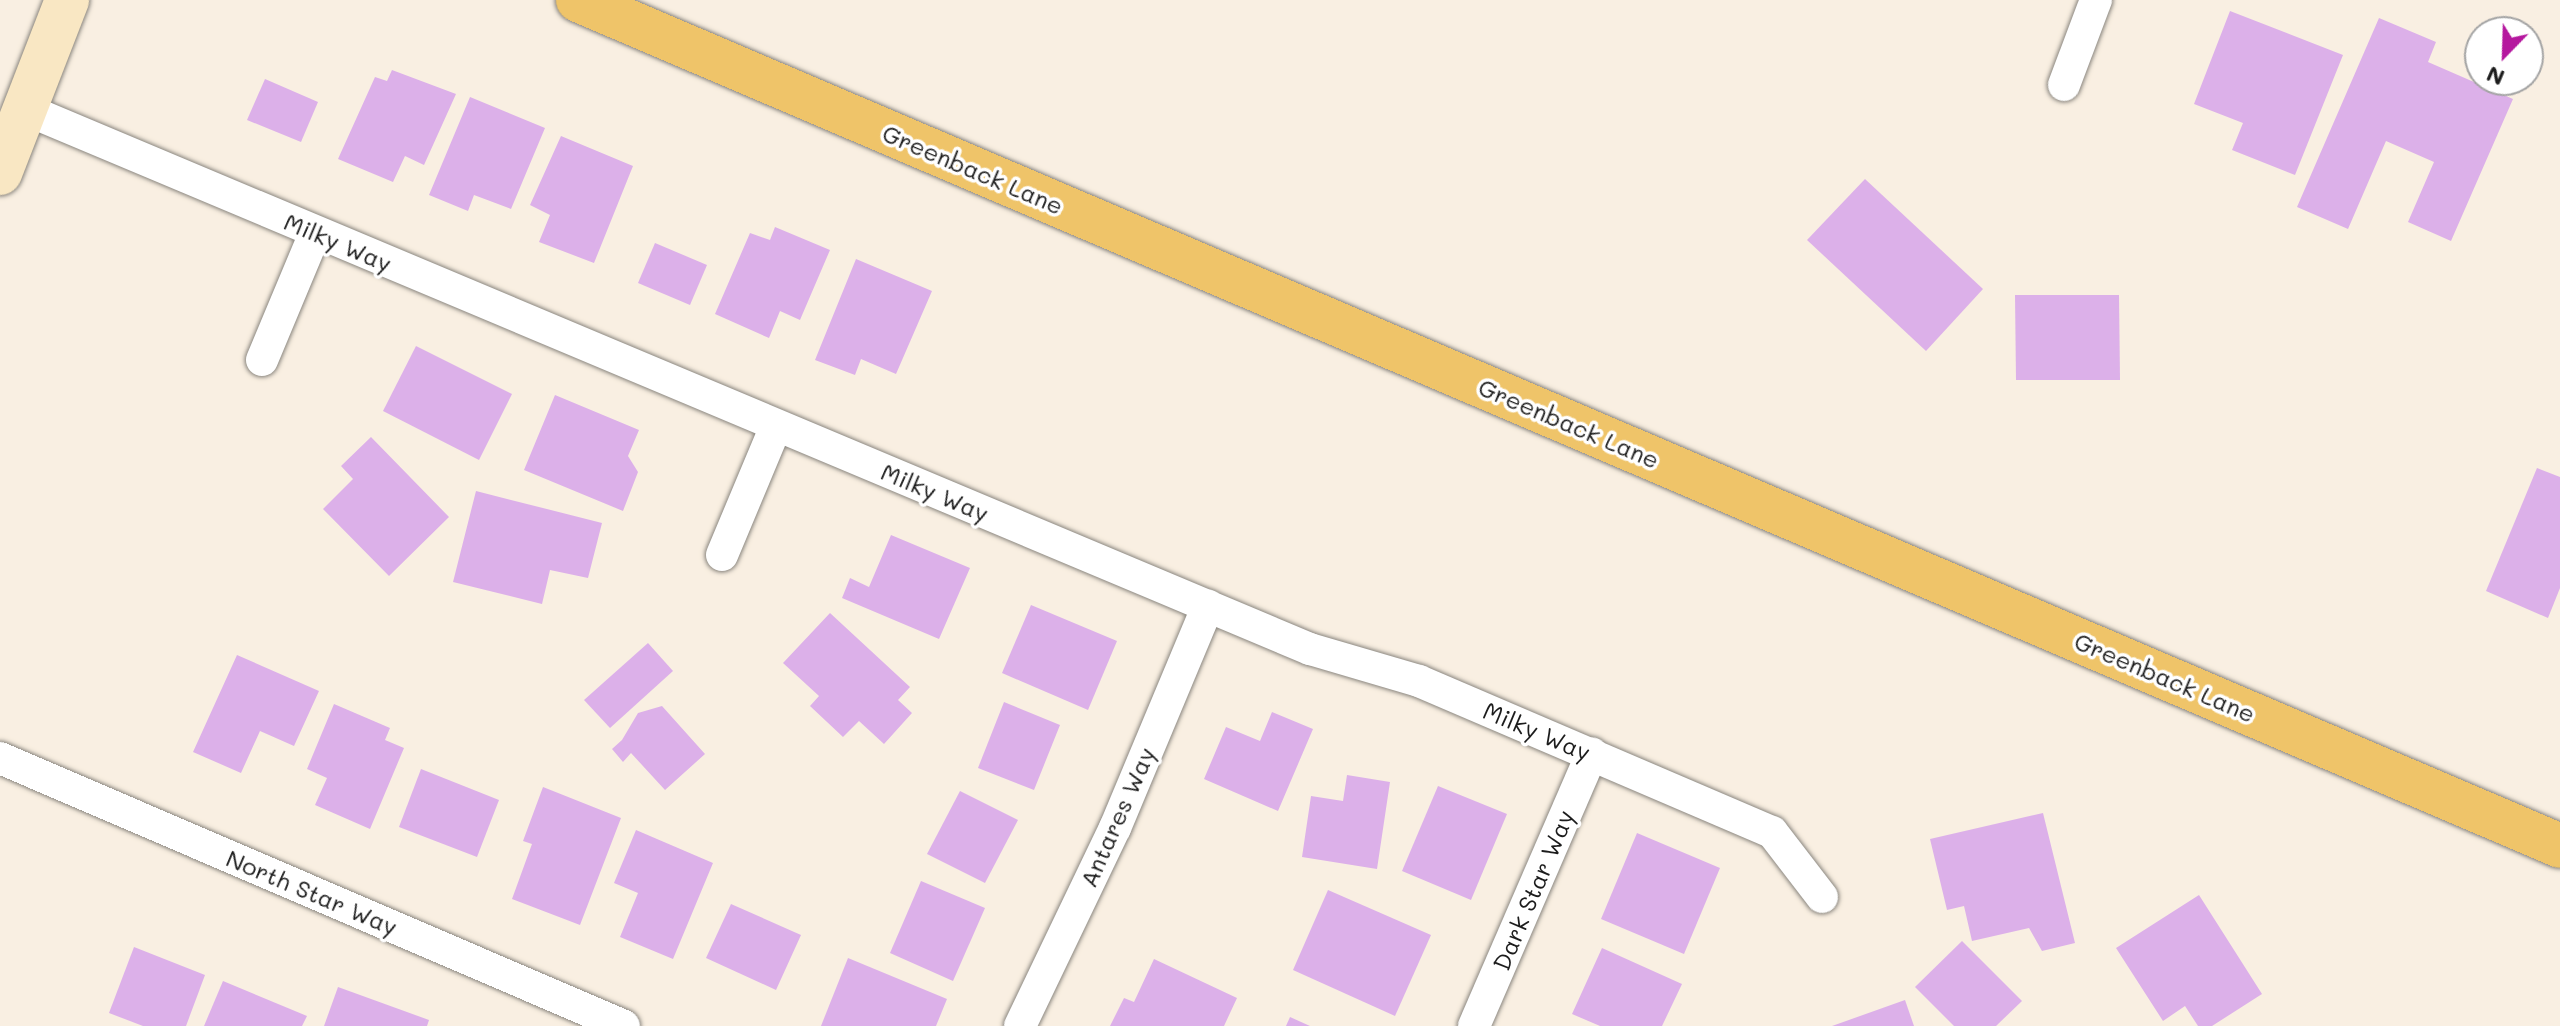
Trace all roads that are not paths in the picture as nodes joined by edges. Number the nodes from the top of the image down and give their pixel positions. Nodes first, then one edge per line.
1 (67, 0) edge
2 (578, 0) edge
3 (2096, 0) edge
4 (2064, 85) dead end
5 (27, 110) junction
6 (0, 173) edge
7 (315, 233) junction
8 (262, 360) dead end
9 (776, 426) junction
10 (722, 555) dead end
11 (1208, 606) junction
12 (1592, 753) junction
13 (0, 758) edge
14 (2560, 846) edge
15 (1822, 897) dead end
16 (624, 1026) edge
17 (1020, 1026) edge
18 (1474, 1026) edge

1 - 5 main road
2 - 14 main road, Greenback Lane
3 - 4 street
5 - 6 main road
5 - 7 street, Milky Way
7 - 8 street
7 - 9 street, Milky Way
9 - 10 street
9 - 11 street, Milky Way
11 - 12 street, Milky Way
11 - 17 street, Antares Way
12 - 15 street, Milky Way
12 - 18 street, Dark Star Way
13 - 16 street, North Star Way

